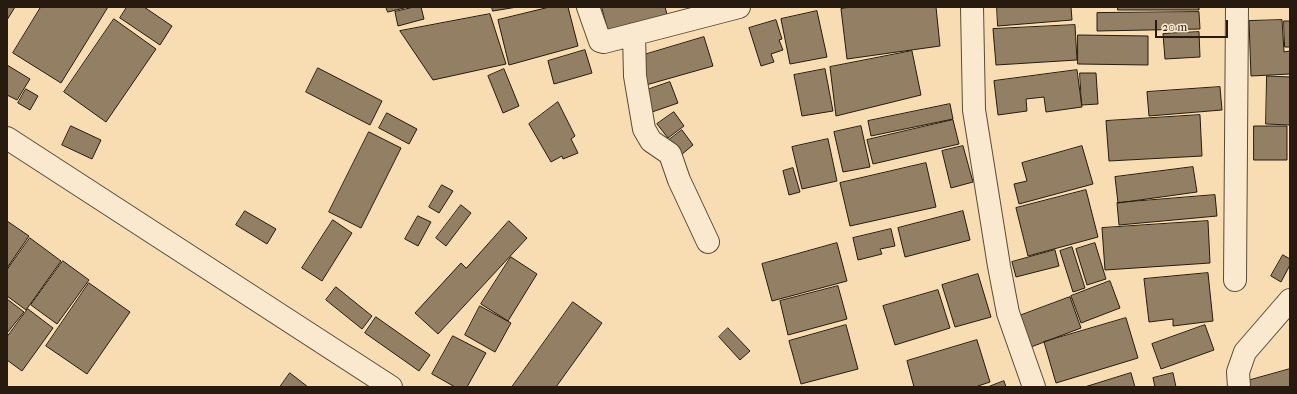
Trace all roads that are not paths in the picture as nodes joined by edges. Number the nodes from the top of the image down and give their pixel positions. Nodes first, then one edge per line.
1 (588, 7) edge
2 (739, 7) edge
3 (972, 7) edge
4 (1237, 7) edge
5 (634, 34) junction
6 (7, 138) edge
7 (708, 242) dead end
8 (1235, 280) dead end
9 (1290, 300) edge
10 (392, 387) edge
11 (1034, 387) edge
12 (1239, 387) edge

1 - 5 street
2 - 5 street
3 - 11 street
4 - 8 street
5 - 7 street
6 - 10 street
9 - 12 street

